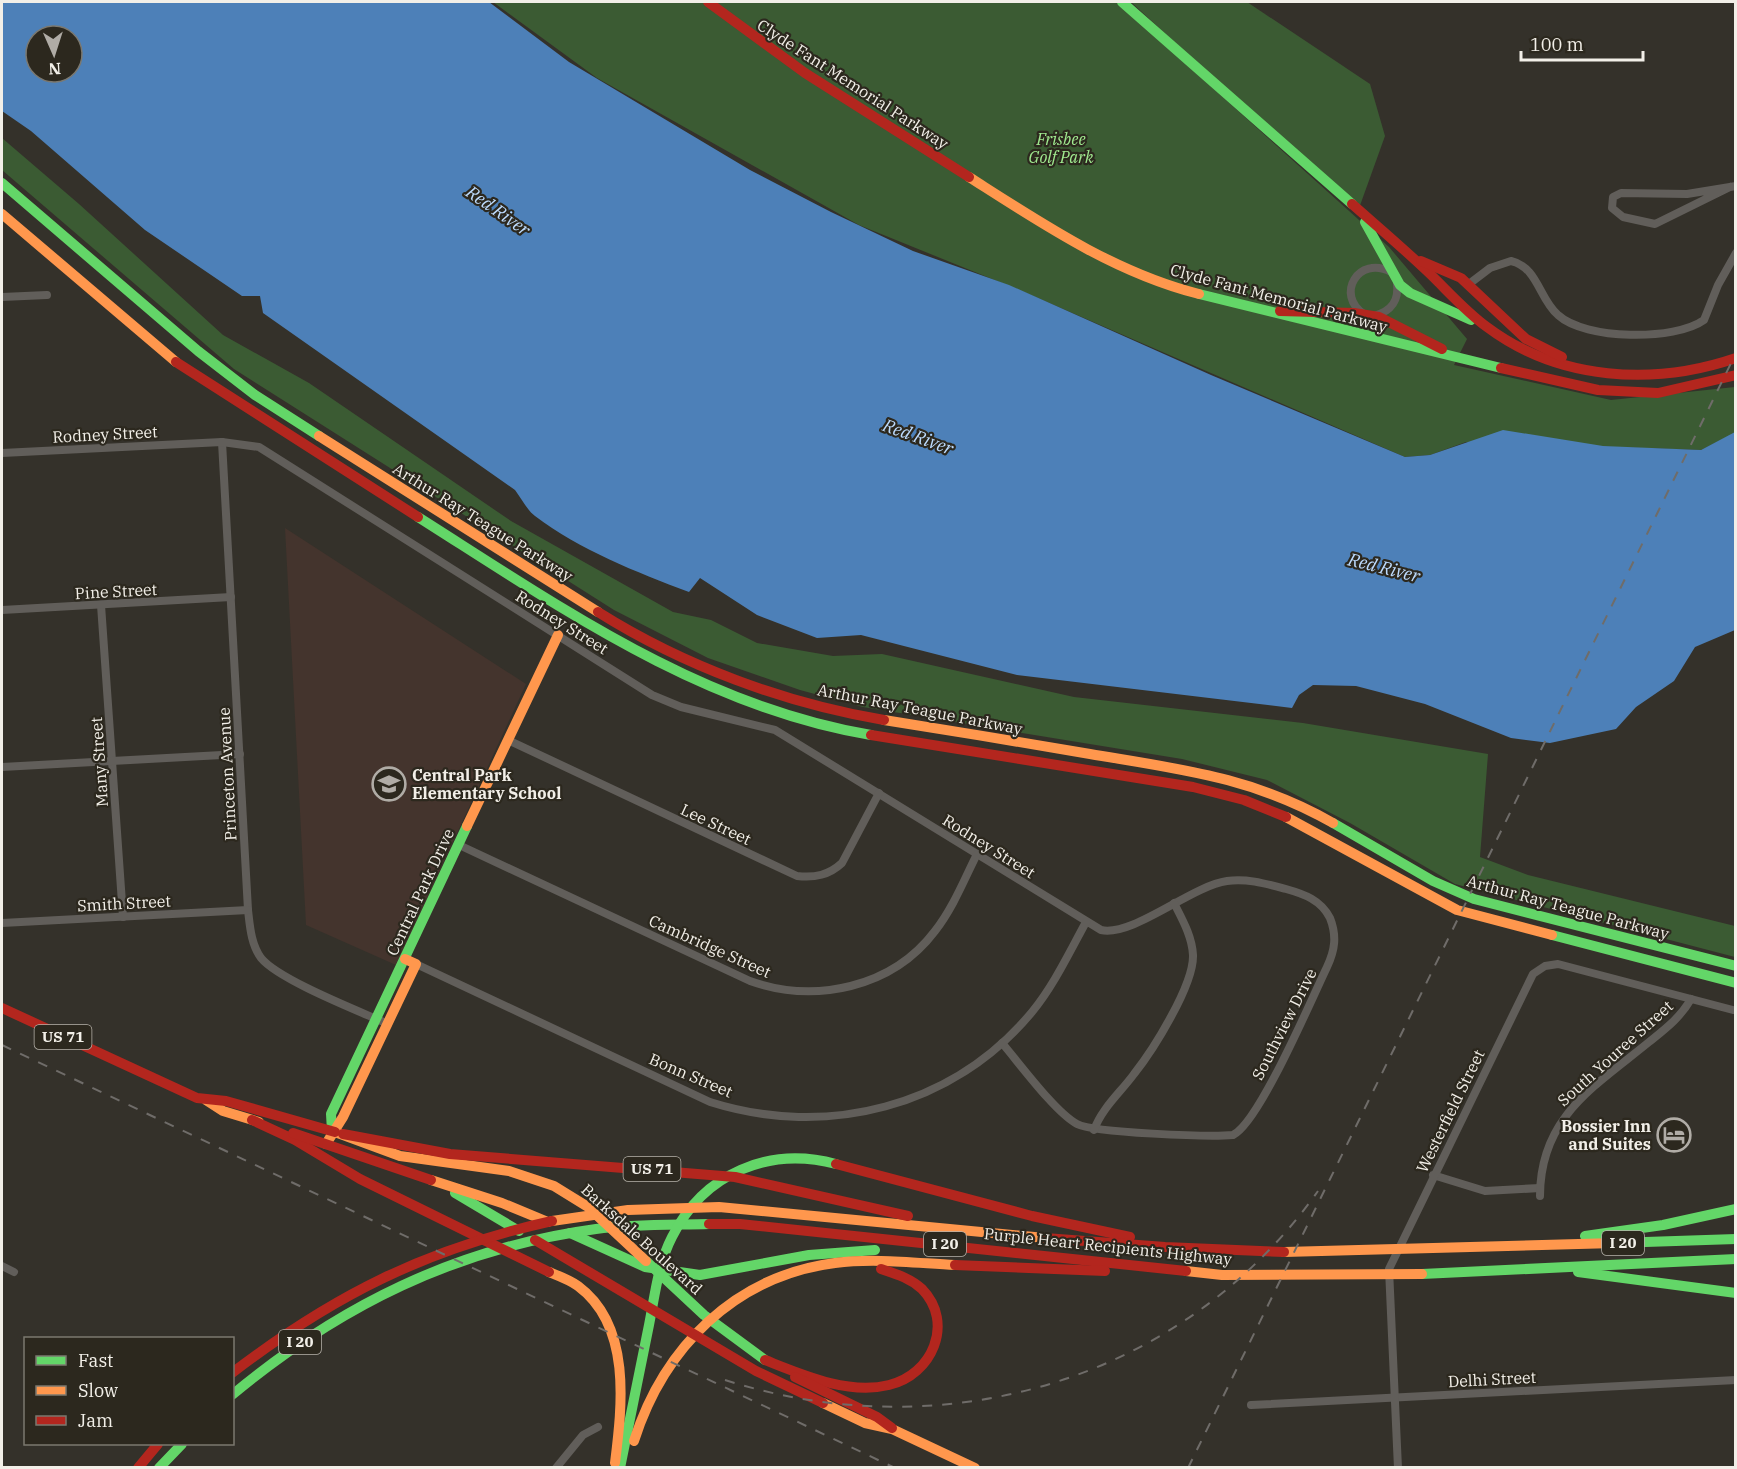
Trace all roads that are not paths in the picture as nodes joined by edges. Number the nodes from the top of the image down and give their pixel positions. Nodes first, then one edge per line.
1 (708, 2) edge
2 (1122, 2) edge
3 (2, 183) edge
4 (1733, 187) edge
5 (1358, 211) junction
6 (2, 214) edge
7 (1736, 253) edge
8 (1410, 255) junction
9 (1391, 272) junction
10 (1398, 283) junction
11 (1469, 284) junction
12 (47, 295) dead end
13 (2, 297) edge
14 (1229, 303) junction
15 (1369, 315) junction
16 (1484, 327) junction
17 (1736, 358) edge
18 (1509, 371) junction
19 (1607, 375) junction
20 (1736, 375) edge
21 (222, 442) junction
22 (2, 453) edge
23 (231, 597) junction
24 (101, 605) junction
25 (2, 610) edge
26 (558, 635) junction
27 (508, 740) junction
28 (240, 754) junction
29 (113, 762) junction
30 (2, 766) edge
31 (879, 793) junction
32 (459, 844) junction
33 (977, 854) junction
34 (1174, 903) junction
35 (248, 910) junction
36 (123, 917) junction
37 (1086, 922) junction
38 (2, 923) edge
39 (405, 959) junction
40 (416, 964) junction
41 (1736, 966) edge
42 (1736, 983) edge
43 (1690, 999) junction
44 (2, 1008) edge
45 (1733, 1010) dead end
46 (376, 1019) junction
47 (388, 1024) junction
48 (1002, 1043) junction
49 (206, 1100) junction
50 (252, 1120) junction
51 (1094, 1130) junction
52 (337, 1132) junction
53 (326, 1144) junction
54 (321, 1156) junction
55 (1433, 1175) junction
56 (431, 1180) junction
57 (1736, 1209) edge
58 (957, 1229) junction
59 (1736, 1239) edge
60 (1510, 1245) junction
61 (1186, 1248) junction
62 (1736, 1259) edge
63 (2, 1266) edge
64 (1012, 1266) junction
65 (1551, 1267) junction
66 (14, 1272) dead end
67 (1183, 1273) junction
68 (777, 1281) junction
69 (1736, 1293) edge
70 (765, 1360) junction
71 (234, 1372) edge
72 (1736, 1380) edge
73 (234, 1393) edge
74 (1394, 1398) junction
75 (1251, 1405) dead end
76 (598, 1427) dead end
77 (892, 1429) junction
78 (156, 1445) edge
79 (180, 1445) edge
80 (161, 1466) edge
81 (138, 1467) edge
82 (556, 1467) edge
83 (614, 1467) edge
84 (620, 1467) edge
85 (629, 1467) edge
86 (975, 1467) edge
87 (1398, 1467) edge

1 - 14 main road, Clyde Fant Memorial Parkway
2 - 5 main road
3 - 41 main road, Arthur Ray Teague Parkway
4 - 4 street
5 - 8 main road
5 - 9 main road
6 - 42 main road, Arthur Ray Teague Parkway
7 - 11 street
8 - 11 main road
8 - 16 main road
9 - 10 main road
9 - 15 street
10 - 15 street
10 - 16 main road
11 - 19 main road
12 - 13 street
14 - 15 main road
14 - 18 main road, Clyde Fant Memorial Parkway
15 - 18 main road
16 - 19 main road
17 - 19 main road
18 - 20 main road, Clyde Fant Memorial Parkway
21 - 22 street, Rodney Street
21 - 23 street, Princeton Avenue
21 - 26 street, Rodney Street
23 - 24 street, Pine Street
23 - 28 street, Princeton Avenue
24 - 25 street, Pine Street
24 - 29 street, Many Street
26 - 27 main road, Central Park Drive
26 - 31 street, Rodney Street
27 - 31 street, Lee Street
27 - 32 main road, Central Park Drive
28 - 29 street
28 - 35 street, Princeton Avenue
29 - 30 street
29 - 36 street, Many Street
31 - 33 street, Rodney Street
32 - 33 street, Cambridge Street
32 - 39 main road, Central Park Drive
33 - 37 street, Rodney Street
34 - 37 street, Southview Drive
34 - 51 street
34 - 51 street, Southview Drive
35 - 36 street, Smith Street
35 - 46 street, Princeton Avenue
36 - 38 street, Smith Street
37 - 48 street, Bonn Street
39 - 40 main road, Bonn Street
39 - 46 main road, Central Park Drive
40 - 47 main road, Central Park Drive
40 - 48 street, Bonn Street
43 - 45 street, Westerfield Street
43 - 55 street, South Youree Street
43 - 55 street, Westerfield Street
44 - 49 main road, Barksdale Boulevard / US 71
46 - 47 street, Princeton Avenue
46 - 52 main road, Central Park Drive
47 - 52 main road, Central Park Drive
48 - 51 street, Southview Drive
49 - 50 main road, Barksdale Boulevard / US 71
49 - 52 main road, Barksdale Boulevard / US 71
50 - 53 main road, Barksdale Boulevard / US 71
50 - 54 main road
52 - 53 main road, Central Park Drive
52 - 58 main road, US 71
52 - 70 main road, Barksdale Boulevard
53 - 54 street
53 - 56 main road, Barksdale Boulevard / US 71
54 - 83 main road
55 - 74 street, Westerfield Street
56 - 64 main road, US 71
56 - 77 main road, Barksdale Boulevard
57 - 60 main road
58 - 61 main road, Purple Heart Recipients Highway / I 20
58 - 71 main road, Purple Heart Recipients Highway / I 20
59 - 60 main road, Purple Heart Recipients Highway / I 20
60 - 61 main road, Purple Heart Recipients Highway / I 20
61 - 84 main road
62 - 65 main road, Purple Heart Recipients Highway / I 20
63 - 66 street
64 - 67 main road, US 71
64 - 68 main road
65 - 67 main road, Purple Heart Recipients Highway / I 20
65 - 69 main road
67 - 73 main road, Purple Heart Recipients Highway / I 20
68 - 70 main road
68 - 85 main road
70 - 77 main road, Barksdale Boulevard
72 - 74 street, Delhi Street
74 - 75 street, Delhi Street
74 - 87 street, Westerfield Street
76 - 82 street
77 - 86 main road, Barksdale Boulevard
78 - 81 main road
79 - 80 main road

